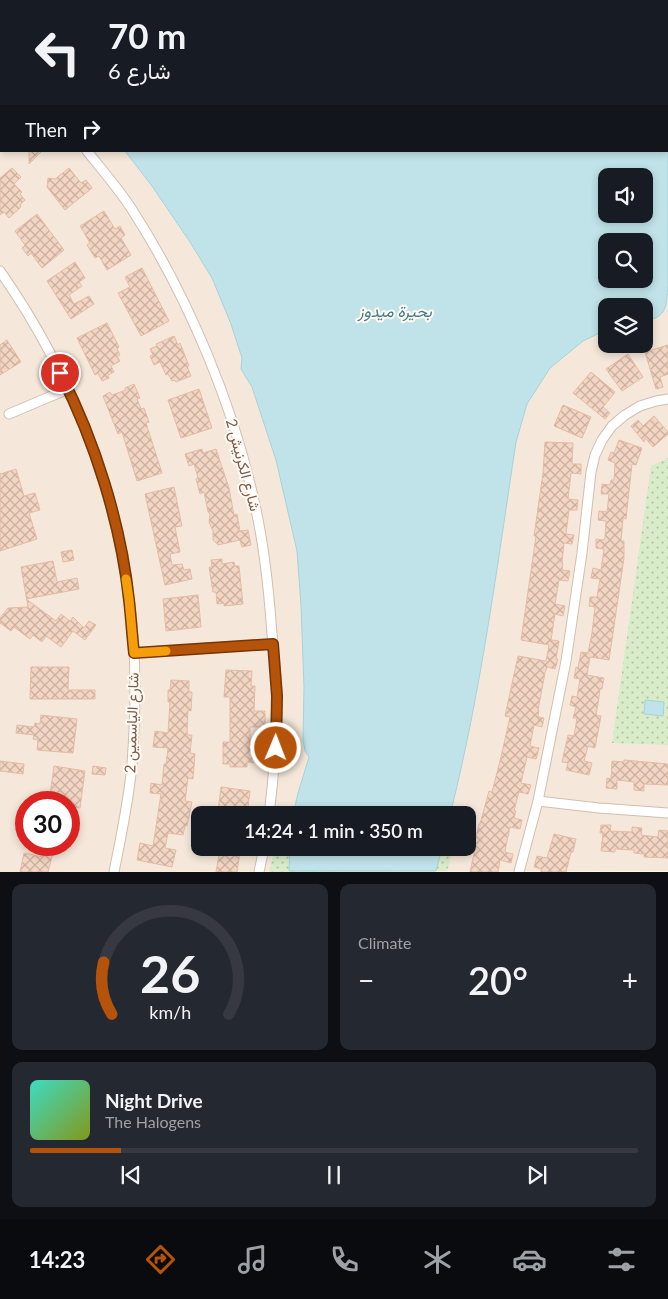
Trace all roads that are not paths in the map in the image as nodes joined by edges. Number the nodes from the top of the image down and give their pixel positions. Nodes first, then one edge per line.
1 (88, 152) edge
2 (0, 271) edge
3 (68, 389) junction
4 (668, 399) edge
5 (10, 414) dead end
6 (273, 644) junction
7 (134, 653) junction
8 (538, 801) junction
9 (270, 806) edge
10 (668, 813) edge
11 (262, 856) edge
12 (114, 872) edge
13 (259, 872) edge
14 (520, 872) edge

1 - 6 street, شارع الكرنيش 2
2 - 3 street, شارع الياسمين 2
3 - 5 street
3 - 7 street, شارع الياسمين 2
4 - 8 street
6 - 7 street
6 - 9 street, شارع الكرنيش 2
7 - 12 street, شارع الياسمين 2
8 - 10 street
8 - 14 street
11 - 13 street

